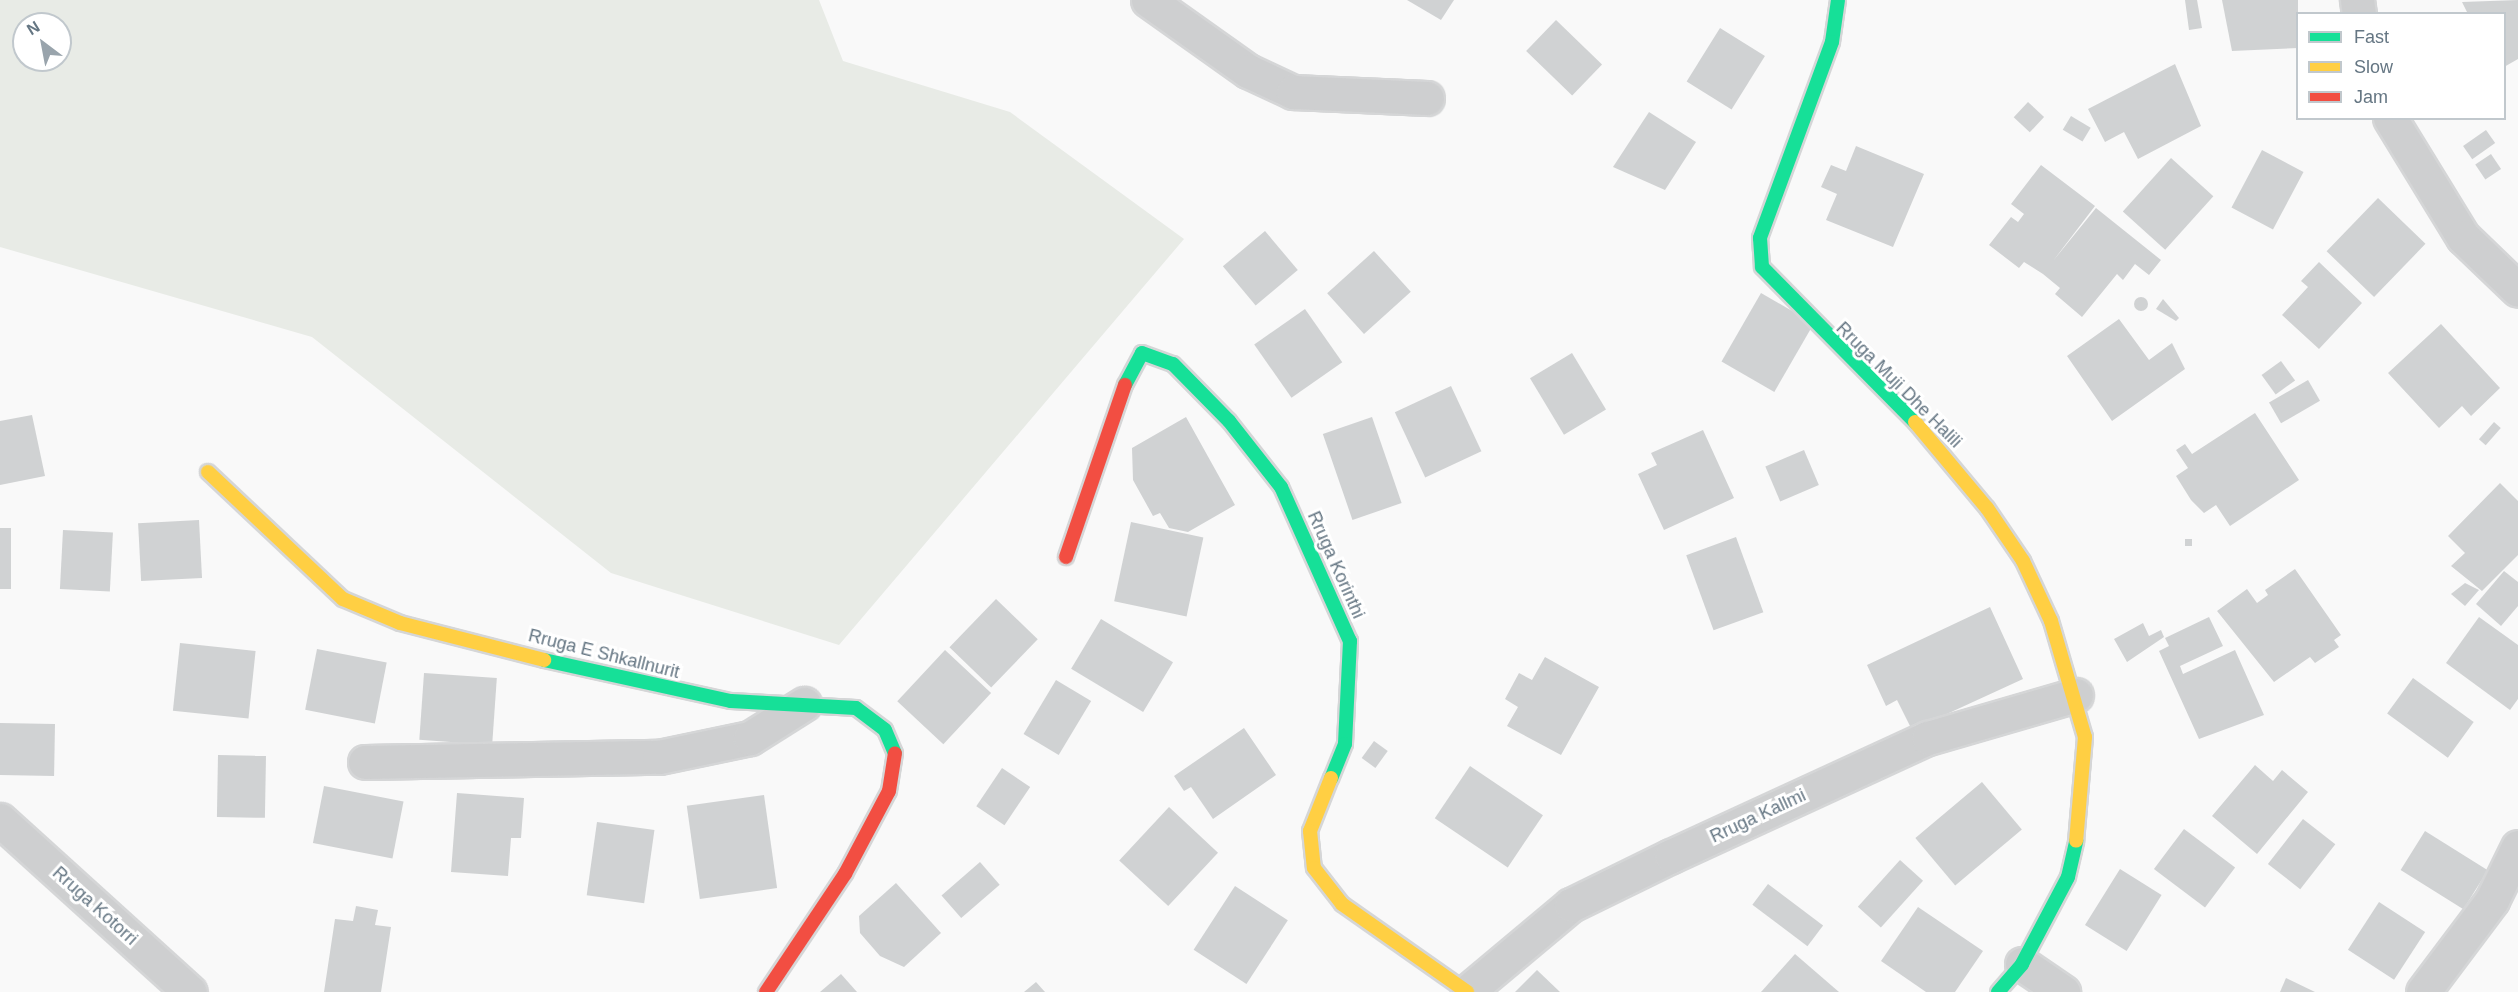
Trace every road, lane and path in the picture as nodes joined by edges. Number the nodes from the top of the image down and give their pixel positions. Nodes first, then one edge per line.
1 (1148, 0) edge
2 (1838, 0) edge
3 (1427, 98) dead end
4 (2392, 120) edge
5 (2518, 290) edge
6 (208, 472) dead end
7 (1066, 557) dead end
8 (2076, 695) junction
9 (804, 704) junction
10 (365, 762) dead end
11 (0, 820) edge
12 (2518, 847) edge
13 (2022, 963) junction
14 (190, 992) edge
15 (766, 992) edge
16 (1467, 992) edge
17 (1998, 992) edge
18 (2063, 992) edge
19 (2423, 992) edge

1 - 3 street
2 - 8 street, Rruga Muji Dhe Halili
4 - 5 street
6 - 9 street, Rruga E Shkallnurit
7 - 16 street, Rruga Korinthi
8 - 13 street, Rruga Muji Dhe Halili
8 - 16 street, Rruga Kallmi
9 - 10 street
9 - 15 street, Rruga E Shkallnurit
11 - 14 street, Rruga Kotorri
12 - 19 street
13 - 17 street, Rruga Muji Dhe Halili
13 - 18 street

